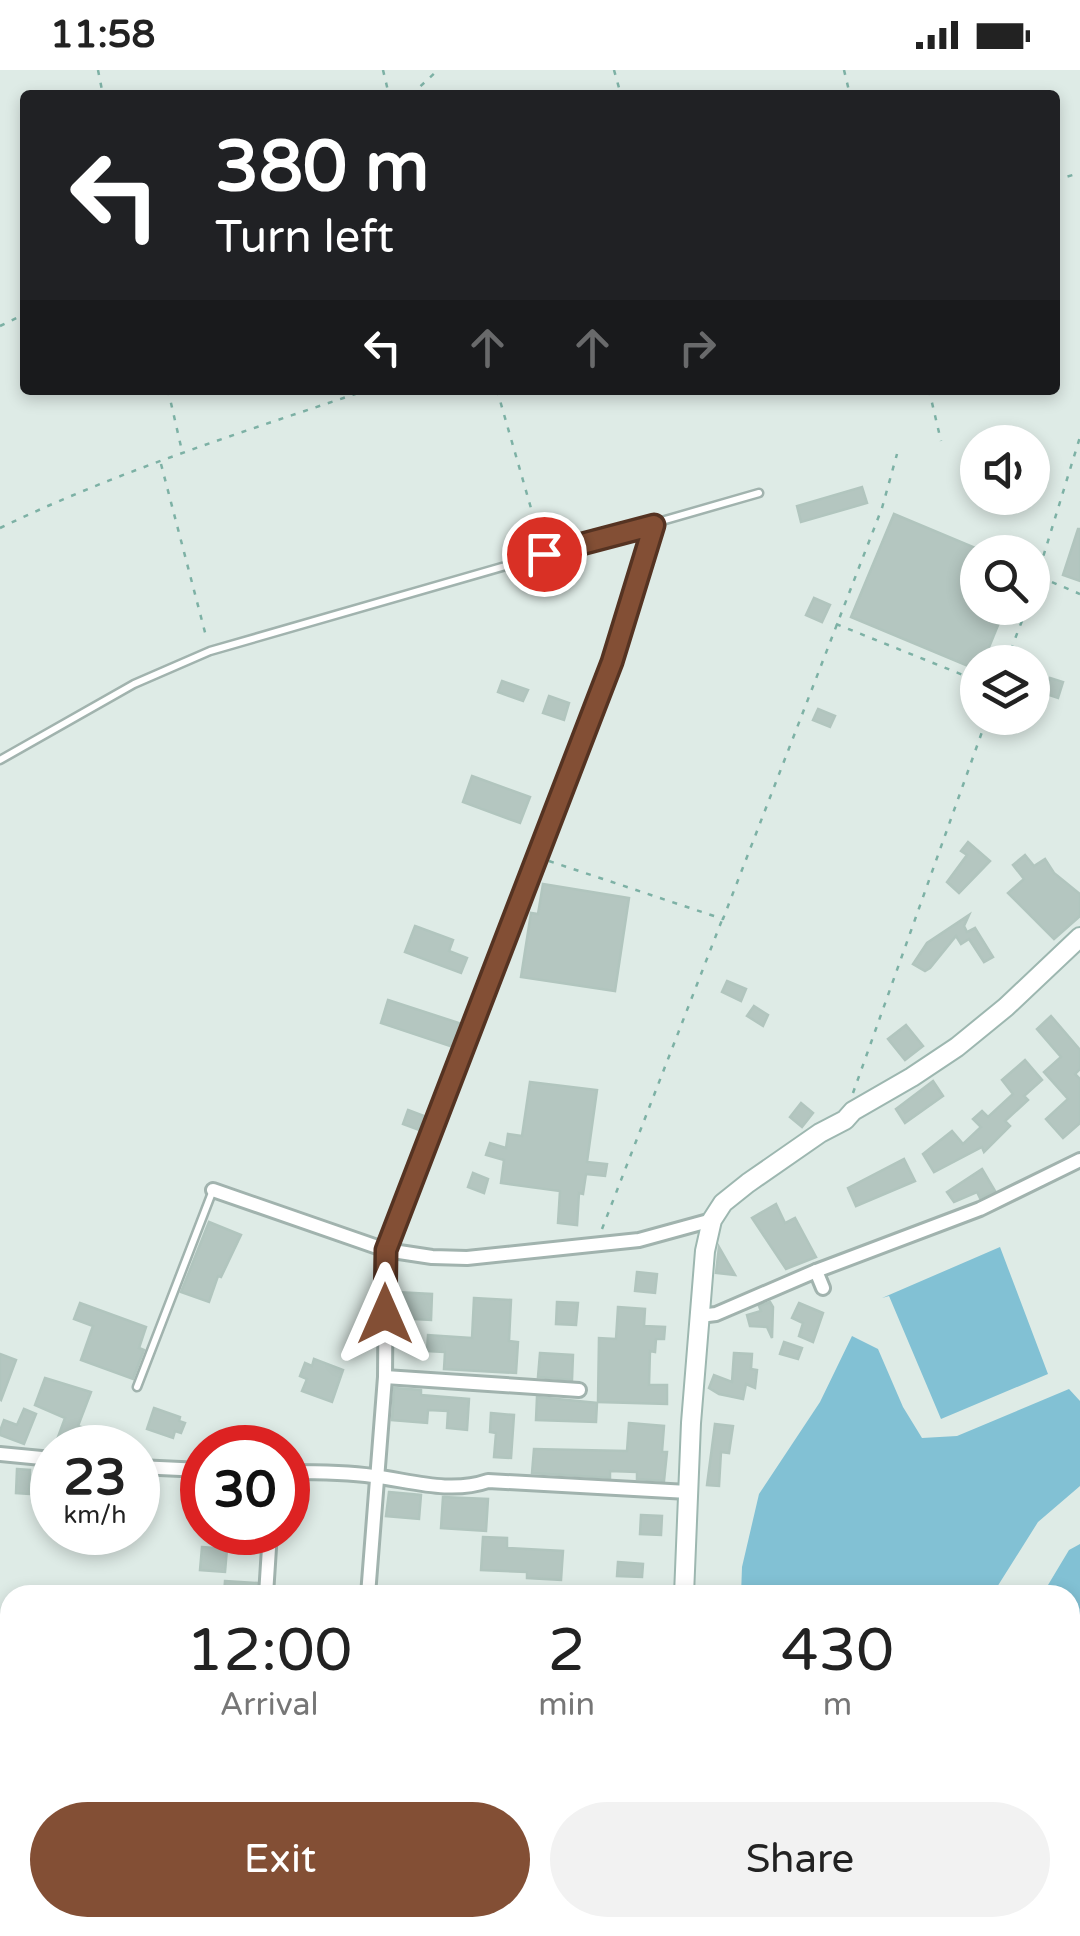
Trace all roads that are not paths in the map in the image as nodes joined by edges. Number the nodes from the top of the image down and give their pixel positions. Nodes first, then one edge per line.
1 (760, 494) dead end
2 (654, 525) junction
3 (0, 760) edge
4 (1080, 937) edge
5 (1080, 1160) edge
6 (214, 1190) joint
7 (712, 1220) junction
8 (386, 1250) junction
9 (816, 1271) junction
10 (823, 1288) dead end
11 (700, 1316) junction
12 (384, 1378) junction
13 (137, 1387) dead end
14 (579, 1390) dead end
15 (0, 1454) edge
16 (30, 1457) edge
17 (310, 1473) edge
18 (376, 1476) junction
19 (688, 1492) junction
20 (269, 1555) edge
21 (267, 1585) edge
22 (369, 1585) edge
23 (684, 1585) edge

1 - 2 lane
2 - 3 lane
2 - 8 lane
4 - 7 street
5 - 9 street
6 - 8 street
6 - 13 lane
7 - 8 street
7 - 11 street
8 - 12 street
9 - 10 street
9 - 11 street
11 - 19 street
12 - 14 street
12 - 18 street
15 - 16 street
17 - 18 street
18 - 19 street
18 - 22 street
19 - 23 street
20 - 21 street

